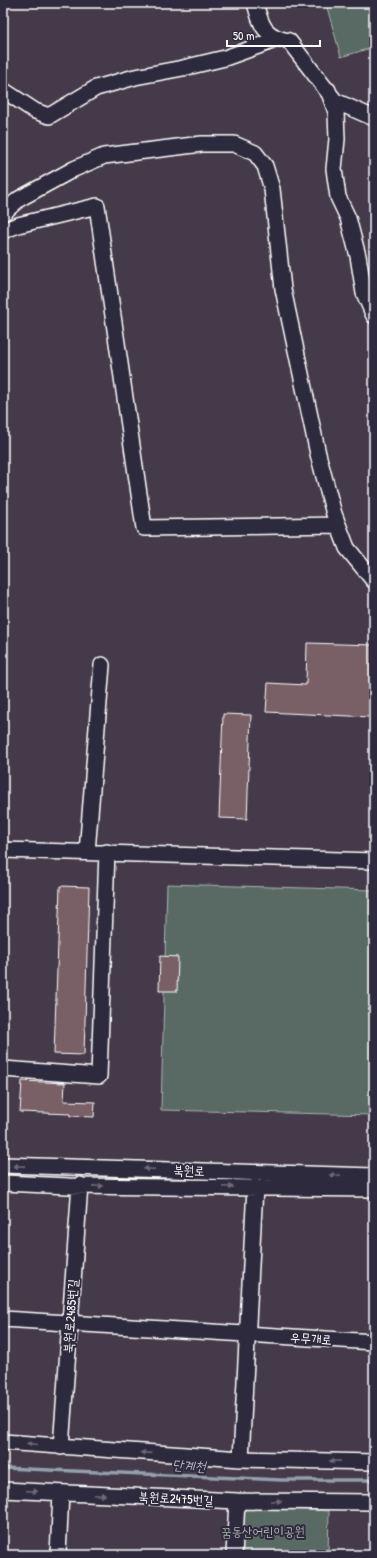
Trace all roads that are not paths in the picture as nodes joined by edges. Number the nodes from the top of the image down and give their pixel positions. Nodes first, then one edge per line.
1 (255, 3) edge
2 (278, 39) junction
3 (3, 90) edge
4 (328, 90) junction
5 (374, 118) edge
6 (3, 213) edge
7 (3, 231) edge
8 (374, 316) edge
9 (338, 525) junction
10 (374, 581) edge
11 (102, 665) dead end
12 (3, 850) edge
13 (87, 852) junction
14 (107, 852) junction
15 (374, 861) edge
16 (3, 1069) edge
17 (3, 1165) edge
18 (374, 1176) edge
19 (3, 1183) edge
20 (80, 1186) junction
21 (255, 1187) junction
22 (374, 1189) edge
23 (3, 1319) edge
24 (70, 1323) junction
25 (247, 1333) junction
26 (374, 1342) edge
27 (3, 1442) edge
28 (61, 1447) junction
29 (241, 1459) junction
30 (374, 1462) edge
31 (3, 1490) edge
32 (61, 1493) junction
33 (237, 1501) junction
34 (374, 1502) edge
35 (58, 1555) edge
36 (234, 1555) edge

1 - 2 street
2 - 3 street
2 - 4 street
4 - 5 street
4 - 8 street
6 - 9 street
7 - 9 street
9 - 10 street
11 - 13 street
12 - 13 street
13 - 14 street
14 - 15 street
14 - 16 street
18 -> 17 street, 북원로
19 - 20 street, 북원로
20 -> 21 street, 북원로
20 - 24 street, 북원로2485번길
21 - 22 street, 북원로
21 - 25 street
23 - 24 street
24 - 25 street
24 - 28 street, 북원로2485번길
25 - 26 street, 우무개로
25 - 29 street
28 -> 27 street
29 -> 28 street
30 -> 29 street
31 -> 32 street, 북원로2475번길
32 -> 33 street, 북원로2475번길
32 - 35 street
33 -> 34 street, 북원로2475번길
33 - 36 street

